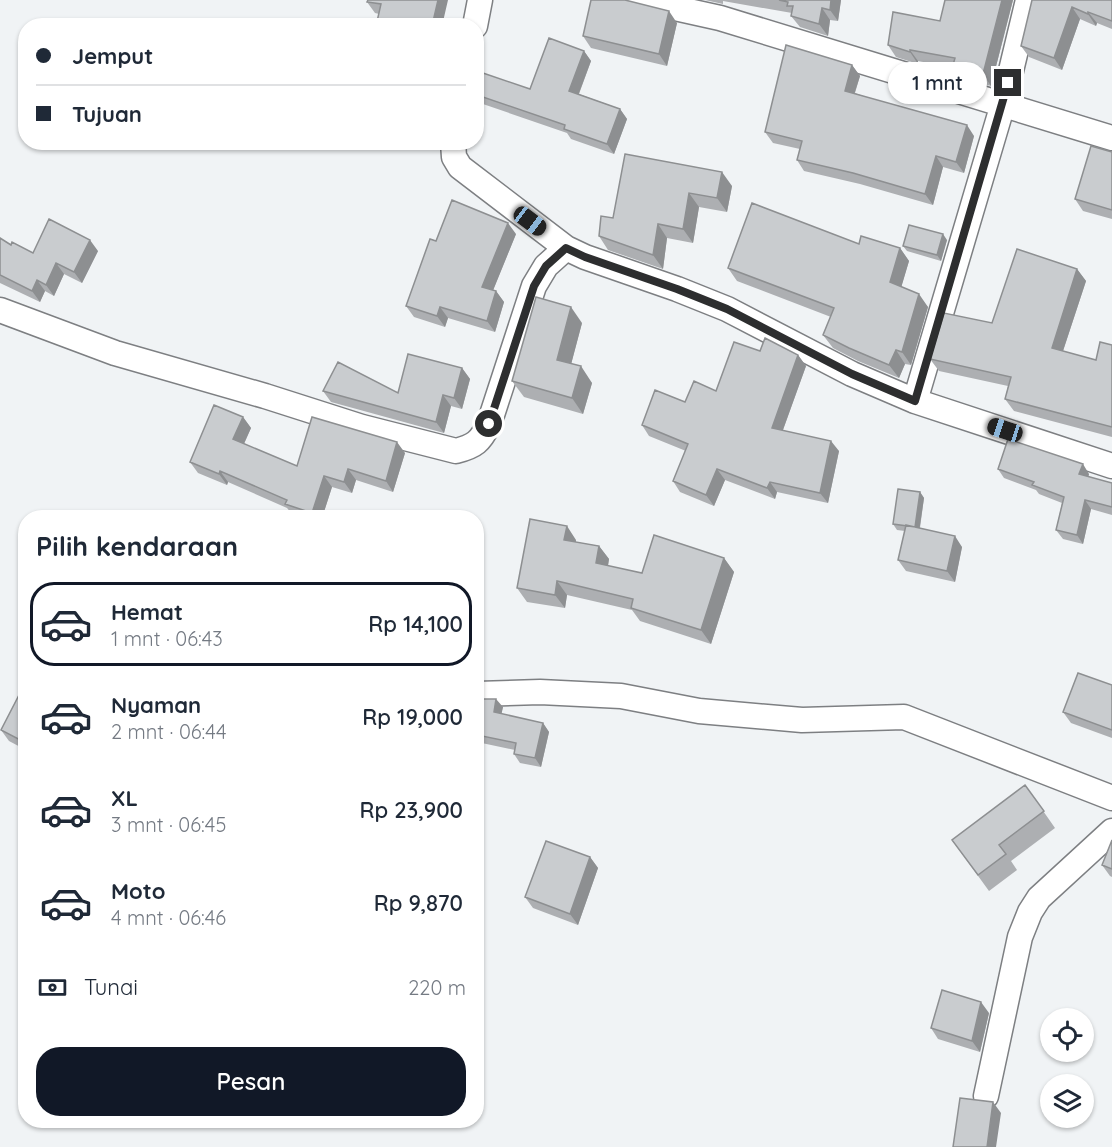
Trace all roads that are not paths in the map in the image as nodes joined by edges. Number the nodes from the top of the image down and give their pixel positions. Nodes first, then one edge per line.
1 (480, 0) edge
2 (639, 0) edge
3 (1028, 0) edge
4 (477, 18) edge
5 (1003, 104) junction
6 (1112, 138) edge
7 (454, 150) edge
8 (566, 248) junction
9 (0, 310) edge
10 (915, 401) junction
11 (1112, 466) edge
12 (484, 694) edge
13 (1112, 798) edge
14 (1112, 831) edge
15 (986, 1096) dead end

1 - 4 street
2 - 5 street
3 - 5 street
5 - 6 street
5 - 10 street
7 - 8 street
8 - 9 street
8 - 10 street
10 - 11 street
12 - 13 street
14 - 15 street

